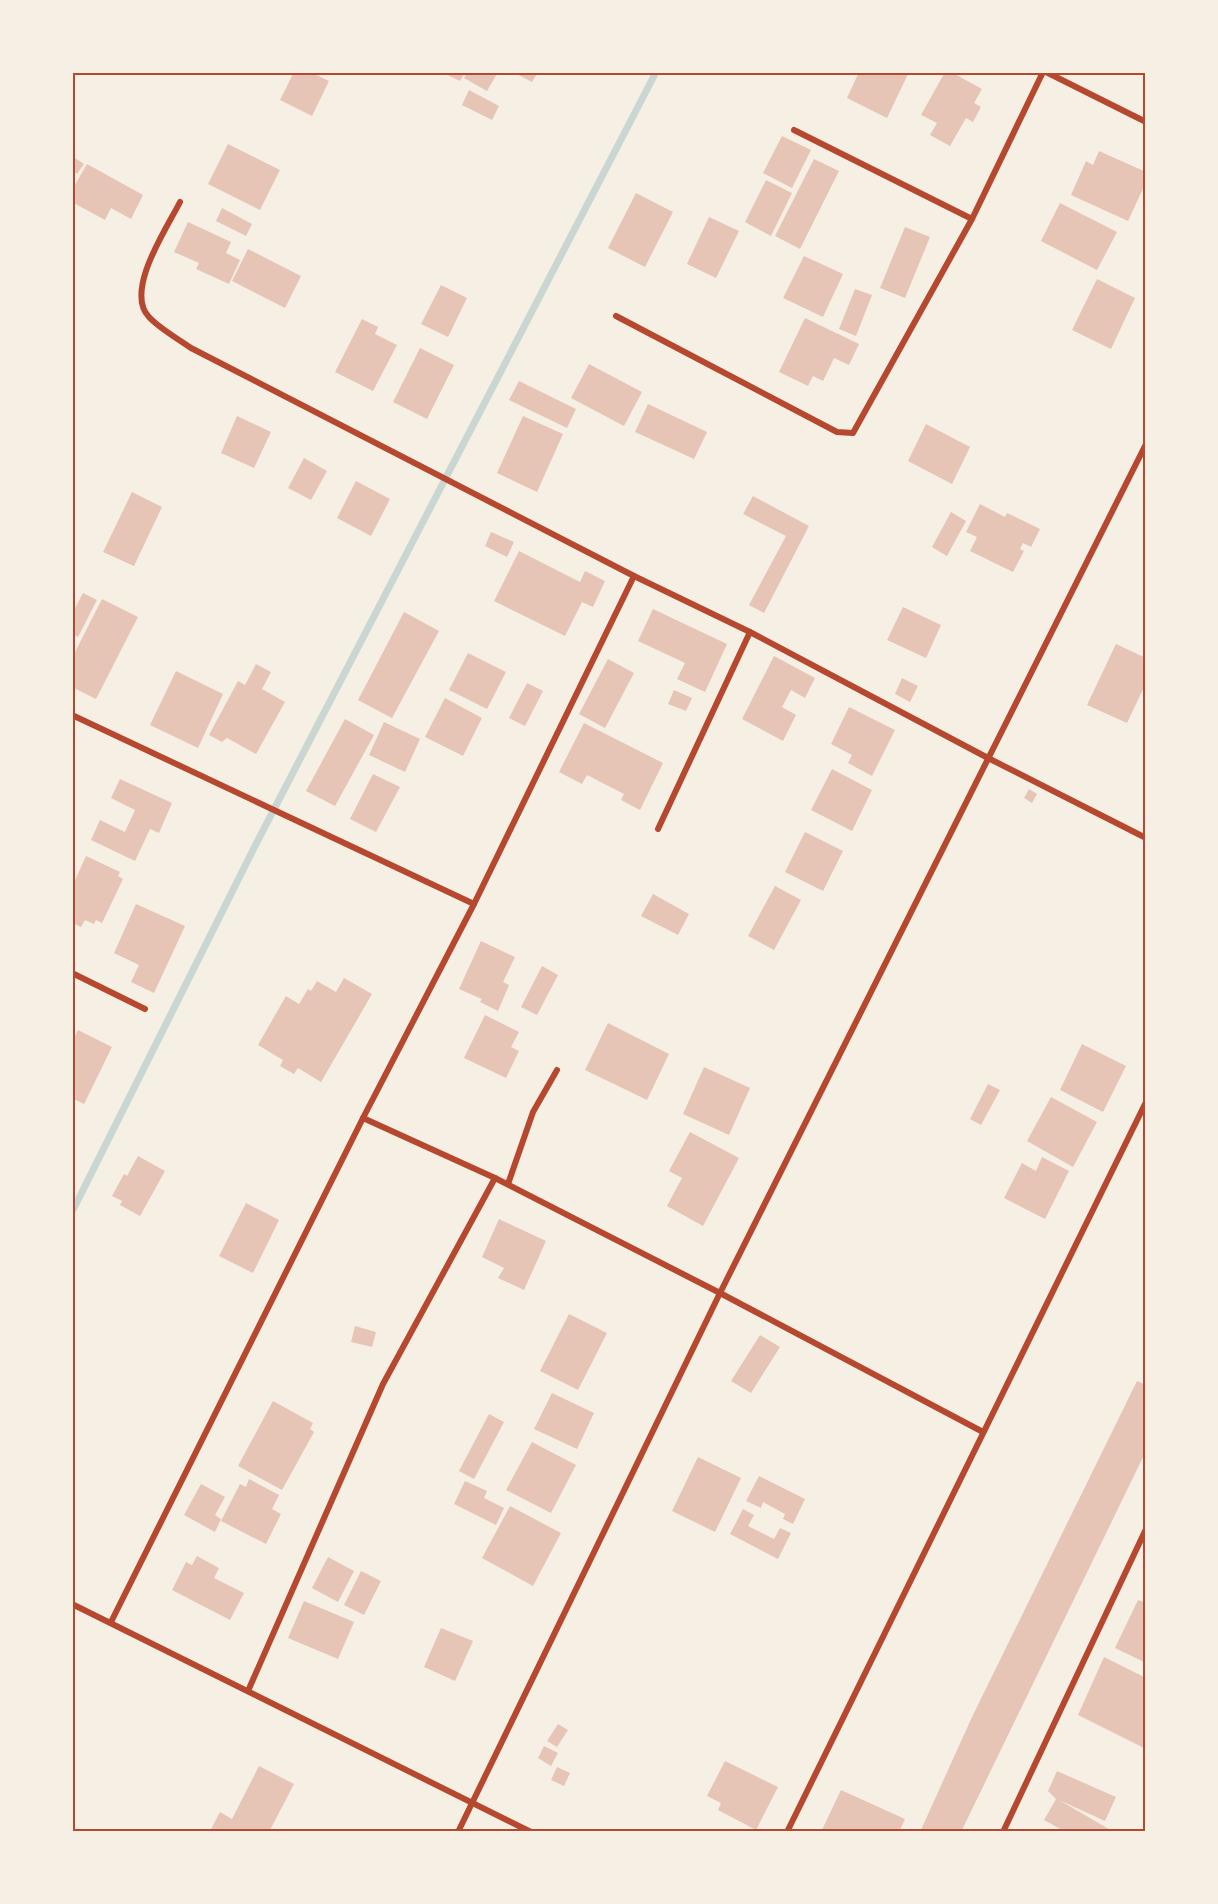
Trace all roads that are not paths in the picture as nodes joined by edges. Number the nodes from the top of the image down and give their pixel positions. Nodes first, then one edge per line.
1 (1044, 72) edge
2 (1146, 122) edge
3 (795, 130) dead end
4 (180, 202) dead end
5 (972, 219) junction
6 (616, 316) dead end
7 (1146, 444) edge
8 (634, 576) junction
9 (750, 632) junction
10 (72, 715) edge
11 (988, 758) junction
12 (657, 829) dead end
13 (1146, 838) edge
14 (474, 904) junction
15 (72, 973) edge
16 (145, 1009) dead end
17 (557, 1070) dead end
18 (1146, 1101) edge
19 (363, 1118) junction
20 (495, 1178) junction
21 (507, 1184) junction
22 (720, 1293) junction
23 (983, 1432) junction
24 (1146, 1529) edge
25 (72, 1604) edge
26 (111, 1622) junction
27 (249, 1690) junction
28 (472, 1802) junction
29 (458, 1832) edge
30 (531, 1832) edge
31 (787, 1832) edge
32 (1003, 1832) edge

1 - 2 street
1 - 5 street
3 - 5 street
4 - 8 street
5 - 6 street
7 - 11 street
8 - 9 street
8 - 14 street
9 - 11 street
9 - 12 street
10 - 14 street
11 - 13 street
11 - 22 street
14 - 19 street
15 - 16 street
17 - 21 street
18 - 23 street
19 - 20 street
19 - 26 street
20 - 21 street
20 - 27 street
21 - 22 street
22 - 23 street
22 - 28 street
23 - 31 street
24 - 32 street
25 - 26 street
26 - 27 street
27 - 28 street
28 - 29 street
28 - 30 street

